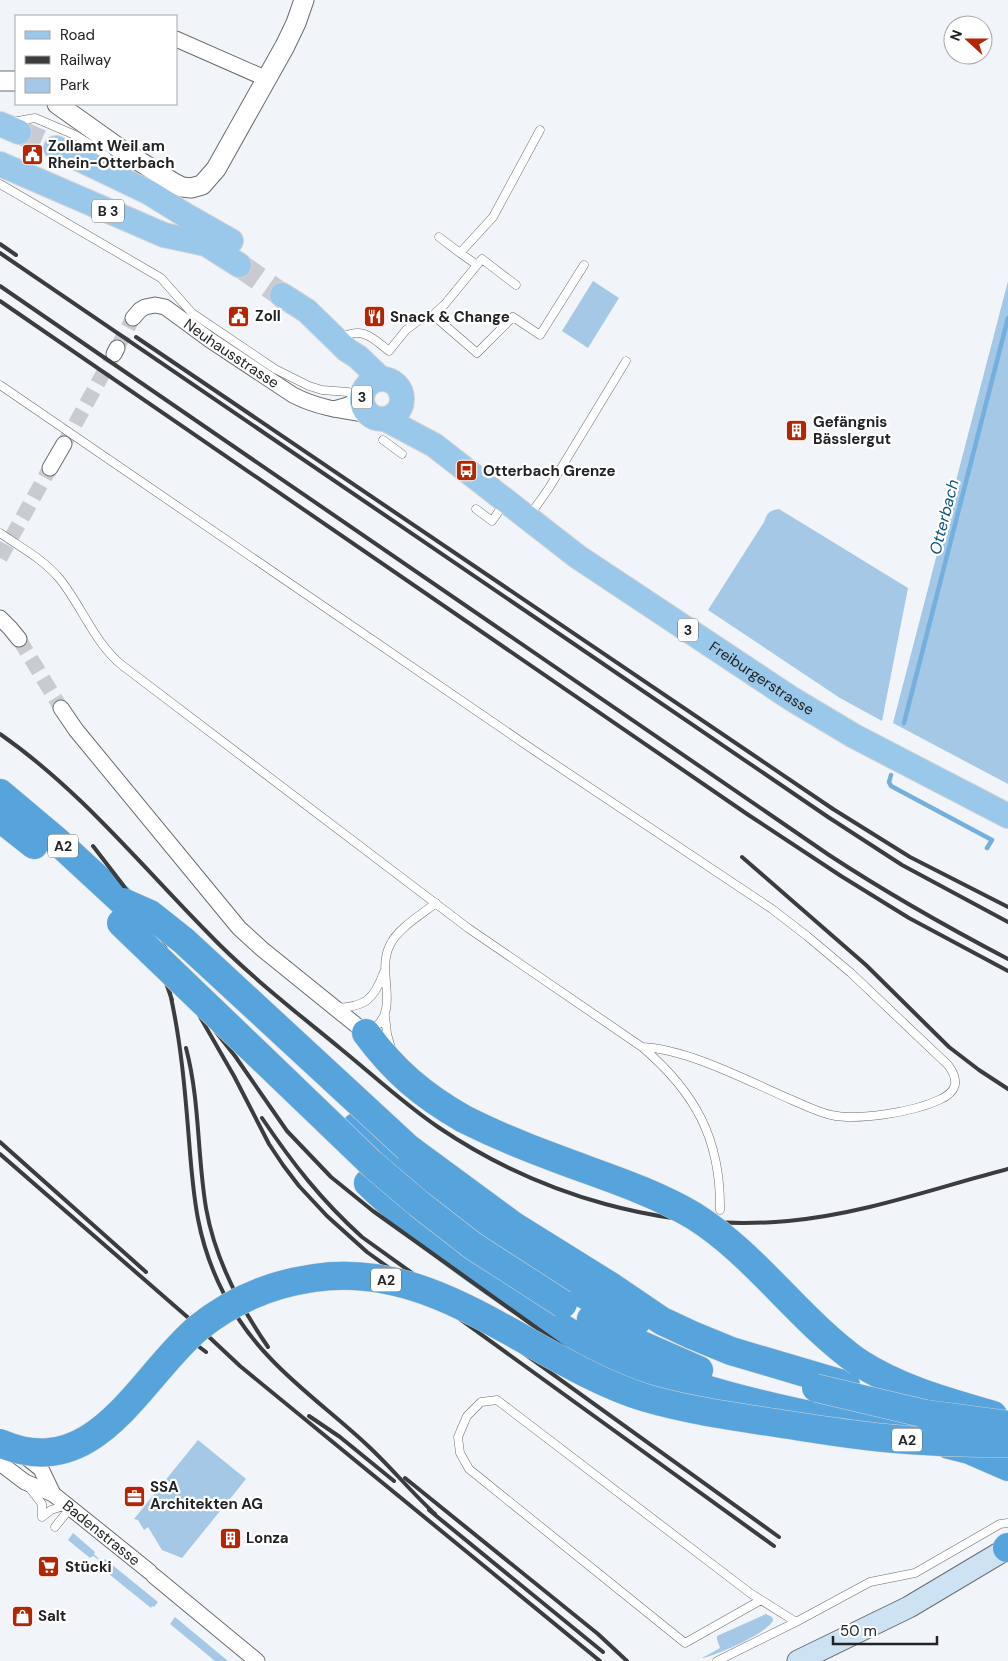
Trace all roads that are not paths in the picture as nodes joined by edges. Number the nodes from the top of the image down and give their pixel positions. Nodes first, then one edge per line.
1 (304, 0) edge
2 (178, 40) edge
3 (267, 79) junction
4 (0, 81) edge
5 (15, 81) edge
6 (58, 105) edge
7 (10, 128) edge
8 (540, 130) dead end
9 (56, 148) tunnel mouth
10 (0, 164) edge
11 (0, 184) edge
12 (148, 192) junction
13 (209, 237) junction
14 (439, 237) dead end
15 (460, 253) junction
16 (244, 259) tunnel mouth
17 (477, 265) junction
18 (584, 265) dead end
19 (516, 285) dead end
20 (286, 289) tunnel mouth
21 (433, 315) junction
22 (134, 318) tunnel mouth
23 (214, 335) junction
24 (342, 345) junction
25 (626, 362) dead end
26 (0, 385) edge
27 (375, 406) junction
28 (334, 409) junction
29 (64, 444) tunnel mouth
30 (402, 454) dead end
31 (50, 468) tunnel mouth
32 (506, 502) junction
33 (476, 509) dead end
34 (527, 519) junction
35 (0, 533) edge
36 (0, 618) edge
37 (19, 639) tunnel mouth
38 (61, 708) tunnel mouth
39 (0, 793) edge
40 (1008, 816) edge
41 (0, 818) edge
42 (436, 903) junction
43 (122, 912) junction
44 (385, 970) junction
45 (335, 1008) junction
46 (376, 1024) junction
47 (642, 1047) junction
48 (720, 1210) dead end
49 (1008, 1420) edge
50 (1008, 1425) edge
51 (0, 1435) edge
52 (1008, 1441) edge
53 (0, 1443) edge
54 (0, 1463) edge
55 (1008, 1466) edge
56 (25, 1482) junction
57 (53, 1494) junction
58 (69, 1506) junction
59 (55, 1527) dead end
60 (1008, 1542) edge
61 (761, 1600) junction
62 (796, 1622) junction
63 (257, 1661) edge
64 (717, 1661) edge
65 (798, 1661) edge

1 - 3 street
2 - 3 street
3 - 6 street
4 - 5 street
7 - 12 lane
8 - 15 lane
9 - 12 main road, B 3
10 - 13 main road, B 3
11 - 23 lane
12 - 13 main road, B 3
13 - 16 main road
14 - 15 lane
15 - 17 lane
17 - 19 lane
17 - 21 lane
18 - 21 lane
20 - 24 main road, Freiburgerstrasse / 3
21 - 24 lane
22 - 23 street, Neuhausstrasse
23 - 27 lane
23 - 28 street, Neuhausstrasse
24 - 27 main road, Freiburgerstrasse / 3
25 - 34 lane
26 - 47 lane
27 - 28 street
27 - 28 street, Neuhausstrasse
27 - 30 lane
27 - 32 main road, Freiburgerstrasse / 3
29 - 31 street
32 - 33 lane
32 - 34 main road, Freiburgerstrasse / 3
34 - 40 main road, Freiburgerstrasse / 3
35 - 42 lane
36 - 37 street
38 - 45 street
39 - 43 highway, A2
41 - 43 highway, A2
42 - 44 lane
42 - 47 lane
43 - 50 highway, A2, bridge
43 - 52 highway, bridge
43 - 52 highway, A2, bridge
43 - 55 highway, bridge
44 - 45 lane
44 - 46 lane
45 - 46 street
46 - 49 highway, bridge
47 - 48 lane
51 - 57 street, Badenstrasse
52 - 53 highway, A2, bridge
54 - 56 street, Badenstrasse
56 - 57 street, Badenstrasse
56 - 58 lane
57 - 58 street, Badenstrasse
58 - 59 lane
58 - 63 street, Badenstrasse
60 - 62 lane
60 - 65 main road
61 - 61 lane
61 - 62 lane
62 - 64 lane

